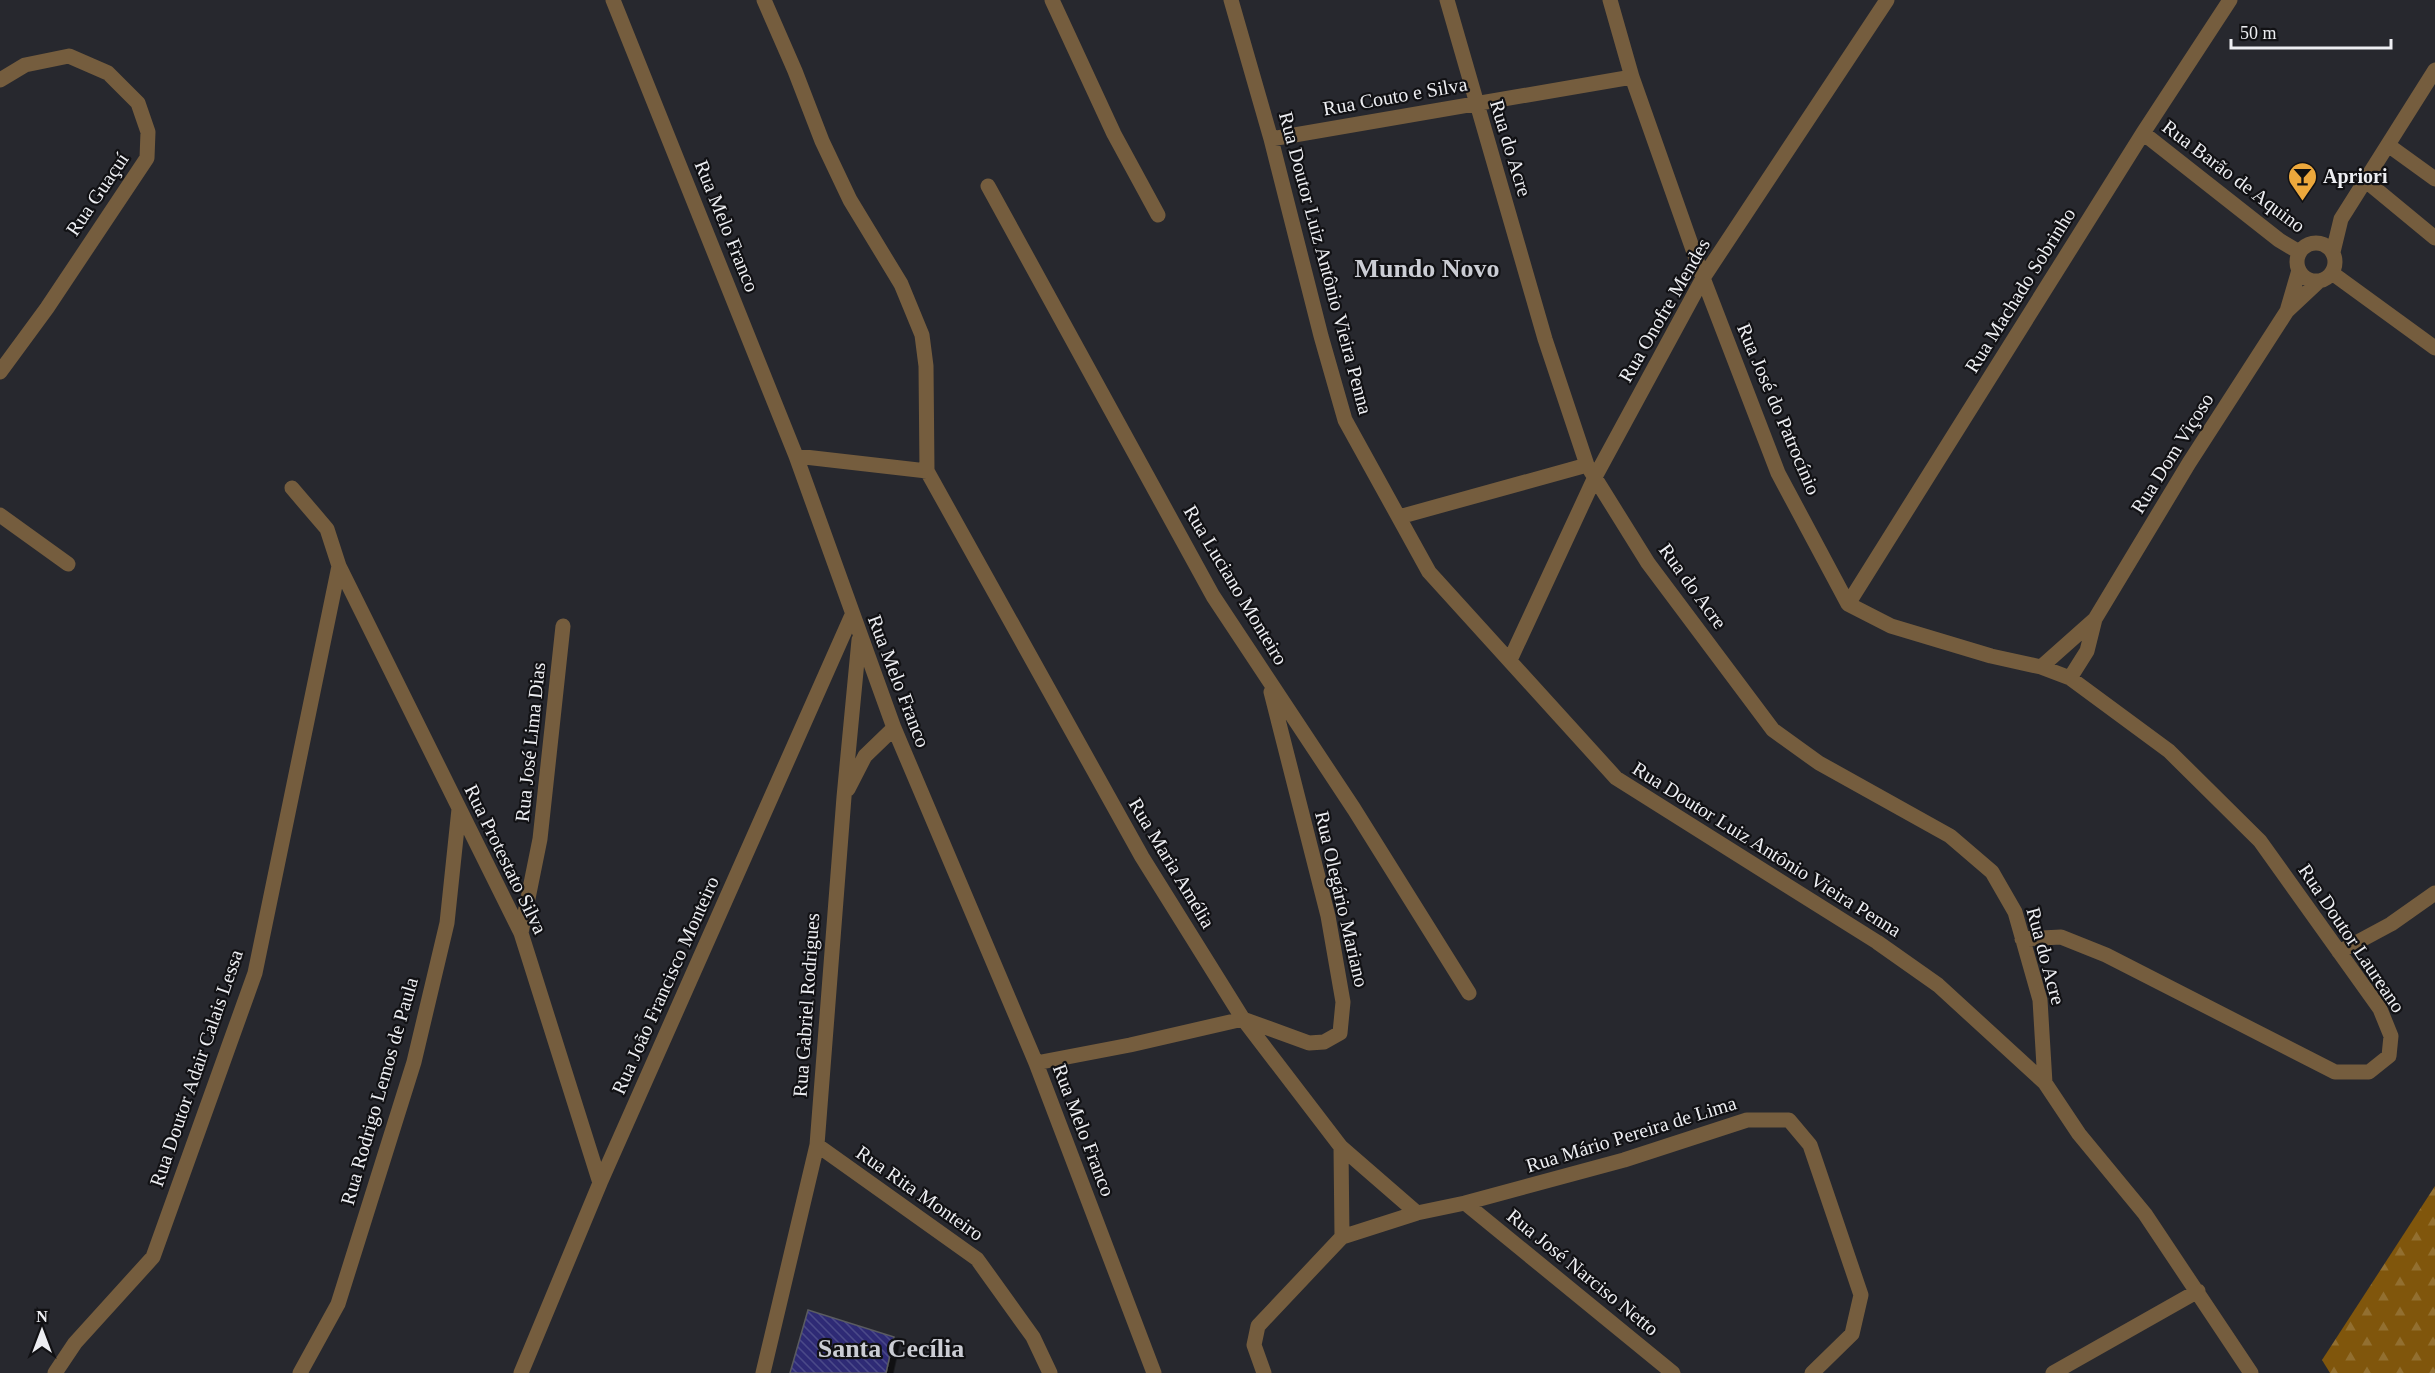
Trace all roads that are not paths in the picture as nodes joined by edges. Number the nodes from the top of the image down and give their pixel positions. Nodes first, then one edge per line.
1 (614, 0) edge
2 (764, 0) edge
3 (1052, 0) edge
4 (1231, 0) edge
5 (1447, 0) edge
6 (1610, 0) edge
7 (1887, 0) edge
8 (2230, 0) edge
9 (2435, 70) edge
10 (1632, 77) junction
11 (0, 80) edge
12 (1475, 103) junction
13 (2143, 133) junction
14 (1271, 139) junction
15 (2388, 145) junction
16 (2435, 179) edge
17 (2366, 181) junction
18 (988, 186) dead end
19 (1158, 215) dead end
20 (2341, 219) junction
21 (2435, 238) edge
22 (2301, 250) junction
23 (2333, 252) junction
24 (2299, 270) junction
25 (2332, 273) junction
26 (1703, 278) junction
27 (2319, 281) junction
28 (2287, 311) junction
29 (2435, 348) edge
30 (0, 372) edge
31 (796, 456) junction
32 (927, 471) junction
33 (1591, 471) junction
34 (292, 488) dead end
35 (0, 515) edge
36 (1399, 517) junction
37 (68, 564) dead end
38 (339, 566) junction
39 (1848, 604) junction
40 (852, 615) junction
41 (2095, 619) junction
42 (563, 626) dead end
43 (859, 636) junction
44 (1510, 660) junction
45 (2041, 668) junction
46 (2070, 678) junction
47 (1267, 679) junction
48 (894, 728) junction
49 (844, 797) junction
50 (459, 809) junction
51 (2435, 893) edge
52 (521, 933) junction
53 (2022, 939) junction
54 (2339, 952) junction
55 (1469, 993) dead end
56 (1243, 1019) junction
57 (1036, 1063) junction
58 (2045, 1083) junction
59 (816, 1145) junction
60 (1341, 1147) junction
61 (600, 1184) junction
62 (1465, 1203) junction
63 (1417, 1213) junction
64 (1341, 1237) junction
65 (2198, 1291) junction
66 (55, 1373) edge
67 (300, 1373) edge
68 (521, 1373) edge
69 (763, 1373) edge
70 (1050, 1373) edge
71 (1154, 1373) edge
72 (1264, 1373) edge
73 (1673, 1373) edge
74 (1812, 1373) edge
75 (2053, 1373) edge
76 (2251, 1373) edge

1 - 31 street, Rua Melo Franco
2 - 32 street
3 - 19 street
4 - 14 street, Rua Doutor Luiz Antônio Vieira Penna
5 - 12 street, Rua do Acre
6 - 10 street, Rua José do Patrocínio
7 - 26 street, Rua Onofre Mendes
8 - 13 street, Rua Machado Sobrinho
9 - 15 street
10 - 12 street, Rua Couto e Silva
10 - 26 street, Rua José do Patrocínio
11 - 30 street, Rua Guaçuí
12 - 14 street, Rua Couto e Silva
12 - 33 street, Rua do Acre
13 - 22 street, Rua Barão de Aquino
13 - 39 street, Rua Machado Sobrinho
14 - 36 street, Rua Doutor Luiz Antônio Vieira Penna
15 - 16 street
15 - 17 street
17 - 20 street
17 - 21 street
18 - 47 street, Rua Luciano Monteiro
20 - 22 street
20 - 23 street
22 - 23 street
22 - 24 street
23 - 25 street
24 - 27 street
24 - 28 street, Rua Dom Viçoso
25 - 27 street
25 - 29 street
26 - 33 street, Rua Onofre Mendes
26 - 39 street, Rua José do Patrocínio
27 - 28 street, Rua Dom Viçoso
28 - 41 street, Rua Dom Viçoso
31 - 32 street
31 - 40 street, Rua Melo Franco
32 - 56 street, Rua Maria Amélia
33 - 36 street
33 - 44 street, Rua Onofre Mendes
33 - 53 street, Rua do Acre
34 - 38 street, Rua Protestato Silva
35 - 37 street
36 - 44 street, Rua Doutor Luiz Antônio Vieira Penna
38 - 50 street, Rua Protestato Silva
38 - 66 street, Rua Doutor Adair Calais Lessa
39 - 45 street
40 - 43 street, Rua Melo Franco
40 - 61 street, Rua João Francisco Monteiro
41 - 45 street, Rua Dom Viçoso
41 - 46 street, Rua Dom Viçoso
42 - 52 street, Rua José Lima Dias
43 - 48 street, Rua Melo Franco
43 - 49 street, Rua Gabriel Rodrigues
44 - 58 street, Rua Doutor Luiz Antônio Vieira Penna
45 - 46 street
46 - 54 street, Rua Doutor Laureano
47 - 55 street, Rua Luciano Monteiro
47 - 56 street, Rua Olegário Mariano
48 - 49 street
48 - 57 street, Rua Melo Franco
49 - 59 street, Rua Gabriel Rodrigues
50 - 52 street, Rua Protestato Silva
50 - 67 street, Rua Rodrigo Lemos de Paula
51 - 54 street
52 - 61 street, Rua Protestato Silva
53 - 54 street, Rua Doutor Laureano
53 - 58 street, Rua do Acre
56 - 57 street
56 - 60 street, Rua Maria Amélia
57 - 71 street, Rua Melo Franco
58 - 65 street, Rua Doutor Luiz Antônio Vieira Penna
59 - 69 street, Rua Gabriel Rodrigues
59 - 70 street, Rua Rita Monteiro
60 - 63 street
60 - 64 street
61 - 68 street, Rua João Francisco Monteiro
62 - 63 street, Rua Mário Pereira de Lima
62 - 73 street, Rua José Narciso Netto
62 - 74 street, Rua Mário Pereira de Lima
63 - 64 street, Rua Mário Pereira de Lima
64 - 72 street
65 - 75 street
65 - 76 street, Rua Doutor Luiz Antônio Vieira Penna

